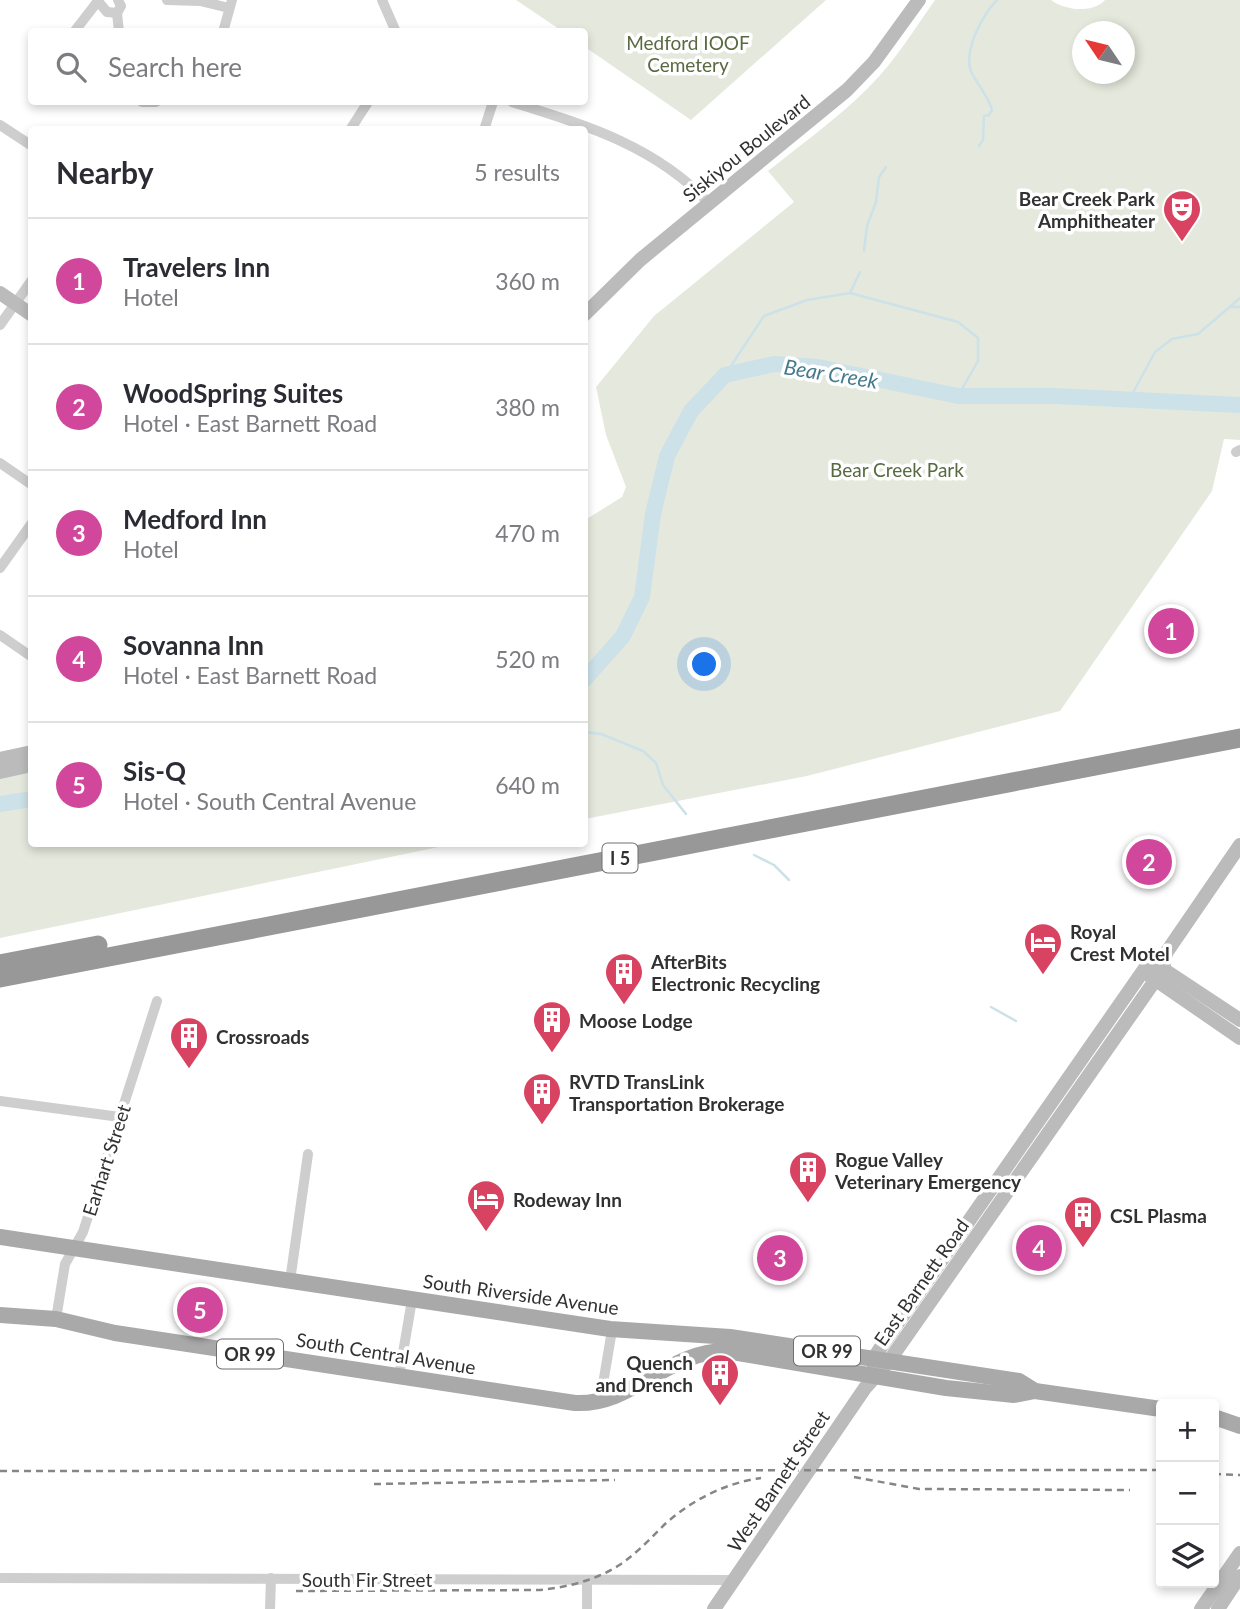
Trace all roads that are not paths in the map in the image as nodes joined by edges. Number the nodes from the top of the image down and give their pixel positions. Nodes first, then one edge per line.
1 (98, 0) edge
2 (118, 0) edge
3 (167, 0) edge
4 (382, 0) edge
5 (919, 0) edge
6 (230, 4) edge
7 (117, 13) junction
8 (77, 28) edge
9 (119, 28) edge
10 (224, 28) edge
11 (394, 28) edge
12 (366, 105) edge
13 (491, 105) edge
14 (521, 105) edge
15 (0, 125) edge
16 (353, 126) edge
17 (485, 126) edge
18 (584, 126) edge
19 (588, 127) edge
20 (28, 143) edge
21 (709, 203) junction
22 (28, 286) edge
23 (0, 293) edge
24 (15, 304) junction
25 (588, 311) edge
26 (28, 312) edge
27 (0, 325) edge
28 (0, 463) edge
29 (28, 482) edge
30 (28, 529) edge
31 (0, 568) edge
32 (0, 635) edge
33 (28, 654) edge
34 (1240, 726) edge
35 (1240, 738) edge
36 (28, 753) edge
37 (0, 759) edge
38 (28, 766) edge
39 (0, 772) edge
40 (1240, 845) edge
41 (0, 964) edge
42 (1153, 970) junction
43 (0, 978) edge
44 (157, 1001) dead end
45 (1240, 1020) edge
46 (1240, 1038) edge
47 (0, 1101) edge
48 (120, 1117) junction
49 (308, 1154) dead end
50 (975, 1212) junction
51 (0, 1237) edge
52 (72, 1248) junction
53 (955, 1267) junction
54 (290, 1281) junction
55 (412, 1300) junction
56 (0, 1315) edge
57 (56, 1319) junction
58 (612, 1330) junction
59 (658, 1331) junction
60 (713, 1351) joint
61 (882, 1360) junction
62 (675, 1363) junction
63 (400, 1376) junction
64 (874, 1376) junction
65 (994, 1377) junction
66 (946, 1388) junction
67 (1035, 1391) junction
68 (600, 1402) junction
69 (1156, 1408) edge
70 (1240, 1415) edge
71 (1219, 1418) edge
72 (1240, 1426) edge
73 (1240, 1553) edge
74 (1235, 1572) edge
75 (0, 1578) edge
76 (271, 1578) junction
77 (587, 1580) junction
78 (734, 1580) junction
79 (270, 1609) edge
80 (587, 1609) edge
81 (714, 1609) edge
82 (1201, 1609) edge
83 (1210, 1609) edge
84 (1218, 1609) edge

1 - 7 street
1 - 8 street
2 - 7 street
3 - 6 street
4 - 11 street
5 - 21 main road, Siskiyou Boulevard
6 - 10 street
7 - 9 street
12 - 16 street
13 - 17 street
14 - 18 street
15 - 20 street
19 - 21 street
21 - 25 main road, Siskiyou Boulevard
22 - 24 street
23 - 24 main road
24 - 26 main road
24 - 27 street
28 - 29 street
30 - 31 street
32 - 33 street
34 - 41 highway, I 5
35 - 43 highway, I 5
36 - 37 main road
38 - 39 main road
40 - 42 main road, East Barnett Road
42 - 45 main road
42 - 46 main road
42 - 50 main road, East Barnett Road
42 - 53 main road, East Barnett Road
44 - 48 street, Earhart Street
47 - 48 street
48 - 52 street, Earhart Street
49 - 54 street
50 - 53 main road
50 - 61 main road, East Barnett Road
51 - 52 main road, South Riverside Avenue / OR 99
52 - 54 main road, South Riverside Avenue / OR 99
52 - 57 street, Earhart Street
53 - 61 main road, East Barnett Road
54 - 55 main road, South Riverside Avenue / OR 99
55 - 58 main road, South Riverside Avenue / OR 99
55 - 63 street
56 - 57 main road, South Central Avenue / OR 99
57 - 63 main road, South Central Avenue / OR 99
58 - 59 main road, South Riverside Avenue / OR 99
58 - 68 street
59 - 61 main road, South Riverside Avenue / OR 99
59 - 62 main road
60 - 62 main road, South Central Avenue / OR 99
60 - 64 main road, South Riverside Avenue / OR 99
61 - 64 main road, East Barnett Road
61 - 65 main road, South Riverside Avenue / OR 99
62 - 68 main road, South Central Avenue / OR 99
63 - 68 main road, South Central Avenue / OR 99
64 - 66 main road, South Riverside Avenue / OR 99
64 - 78 main road, West Barnett Street
65 - 66 main road
65 - 67 main road, South Riverside Avenue / OR 99
66 - 67 main road, South Riverside Avenue / OR 99
67 - 69 main road, South Riverside Avenue / OR 99
70 - 71 main road
71 - 72 main road
73 - 74 main road
74 - 82 main road
74 - 83 main road
74 - 84 main road
75 - 76 street, South Fir Street
76 - 77 street, South Fir Street
76 - 79 street
77 - 78 street, South Fir Street
77 - 80 street
78 - 81 main road, West Barnett Street

